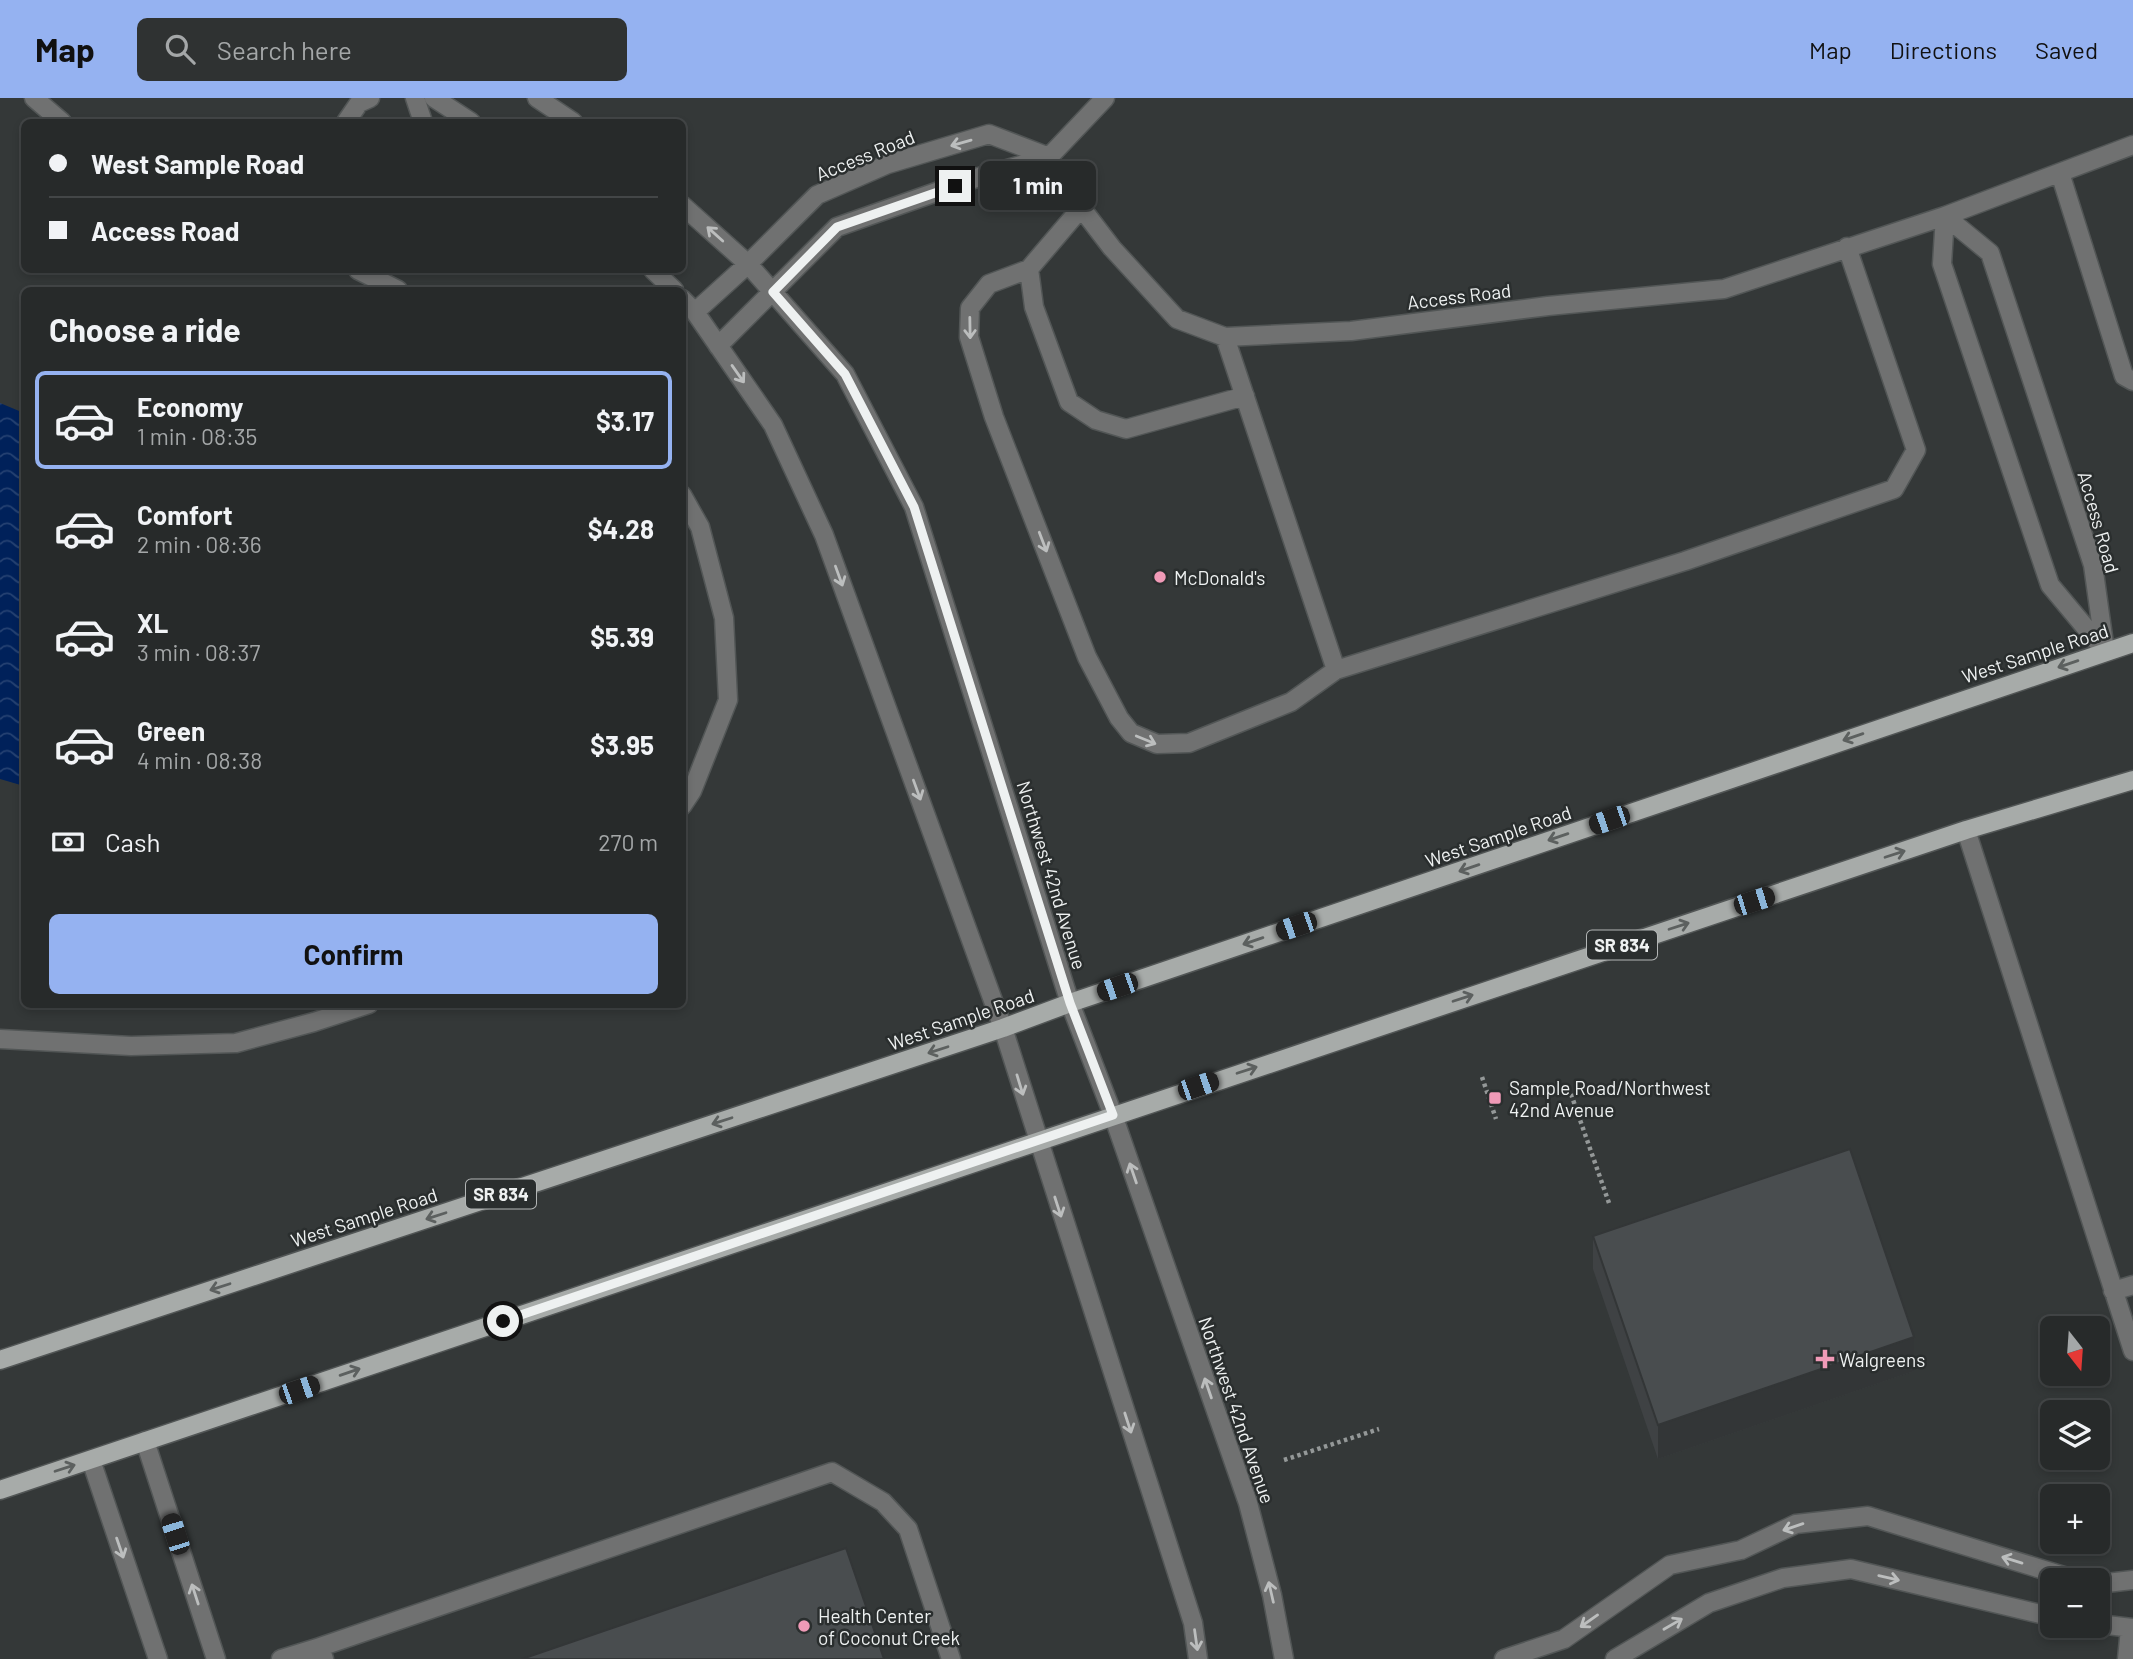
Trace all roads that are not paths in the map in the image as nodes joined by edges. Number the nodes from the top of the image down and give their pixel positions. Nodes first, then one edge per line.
1 (34, 98) edge
2 (370, 98) edge
3 (415, 98) edge
4 (434, 98) edge
5 (537, 98) edge
6 (1105, 98) edge
7 (58, 119) edge
8 (348, 119) edge
9 (422, 119) edge
10 (466, 119) edge
11 (568, 119) edge
12 (2133, 145) edge
13 (1049, 157) junction
14 (2060, 173) junction
15 (1081, 208) junction
16 (686, 209) edge
17 (1945, 216) junction
18 (1847, 247) junction
19 (748, 264) junction
20 (1028, 269) junction
21 (364, 273) edge
22 (656, 273) edge
23 (392, 287) edge
24 (671, 287) edge
25 (773, 292) junction
26 (689, 306) edge
27 (1225, 337) junction
28 (718, 346) junction
29 (2133, 381) edge
30 (1245, 396) junction
31 (686, 502) edge
32 (2133, 643) edge
33 (2105, 651) junction
34 (1336, 670) junction
35 (2133, 780) edge
36 (686, 800) edge
37 (1966, 830) junction
38 (1070, 1003) junction
39 (357, 1008) edge
40 (1003, 1028) junction
41 (0, 1039) edge
42 (1113, 1115) junction
43 (1037, 1142) junction
44 (2133, 1285) edge
45 (2113, 1291) junction
46 (2133, 1351) edge
47 (0, 1360) edge
48 (145, 1441) junction
49 (91, 1460) junction
50 (0, 1490) edge
51 (2040, 1569) edge
52 (2133, 1580) edge
53 (2110, 1583) edge
54 (2040, 1614) edge
55 (2110, 1626) edge
56 (2131, 1629) edge
57 (322, 1653) edge
58 (158, 1659) edge
59 (216, 1659) edge
60 (281, 1659) edge
61 (951, 1659) edge
62 (1198, 1659) edge
63 (1284, 1659) edge
64 (1504, 1659) edge
65 (1615, 1659) edge
66 (2127, 1659) edge

1 - 7 street
2 - 8 street
3 - 9 street
4 - 10 street
5 - 11 street
6 - 13 street
12 - 14 street, Access Road
13 - 15 street, Access Road
13 -> 19 street, Access Road
13 - 25 street
14 - 17 street, Access Road
14 - 29 street
15 - 20 street
15 - 27 street, Access Road
19 -> 16 street, Northwest 42nd Avenue
17 - 18 street, Access Road
17 - 33 street
17 - 33 street, Access Road
18 - 27 street, Access Road
18 - 34 street
19 - 25 street, Northwest 42nd Avenue
19 - 26 street, Access Road
20 - 30 street
20 -> 34 street
21 - 23 street
22 - 24 street
25 - 28 street
25 - 38 street, Northwest 42nd Avenue
26 - 28 street
27 - 30 street
28 -> 40 street
30 - 34 street
31 - 36 street
32 - 33 main road, West Sample Road / SR 834
33 -> 38 main road, West Sample Road / SR 834
35 - 37 main road, SR 834
42 -> 37 main road, SR 834
37 - 45 street
38 - 40 main road, West Sample Road / SR 834
38 - 42 street, Northwest 42nd Avenue
39 - 41 street
40 -> 43 street
40 -> 47 main road, West Sample Road / SR 834
42 - 43 main road, SR 834
63 -> 42 street, Northwest 42nd Avenue
48 -> 43 main road, SR 834
43 -> 62 street
44 - 45 street
45 - 46 street
48 - 49 main road, SR 834
59 -> 48 street
50 -> 49 main road, SR 834
49 -> 58 street
51 -> 64 street
52 - 53 street
65 -> 54 street
55 - 56 street
56 - 66 street
57 - 60 street
57 - 61 street

